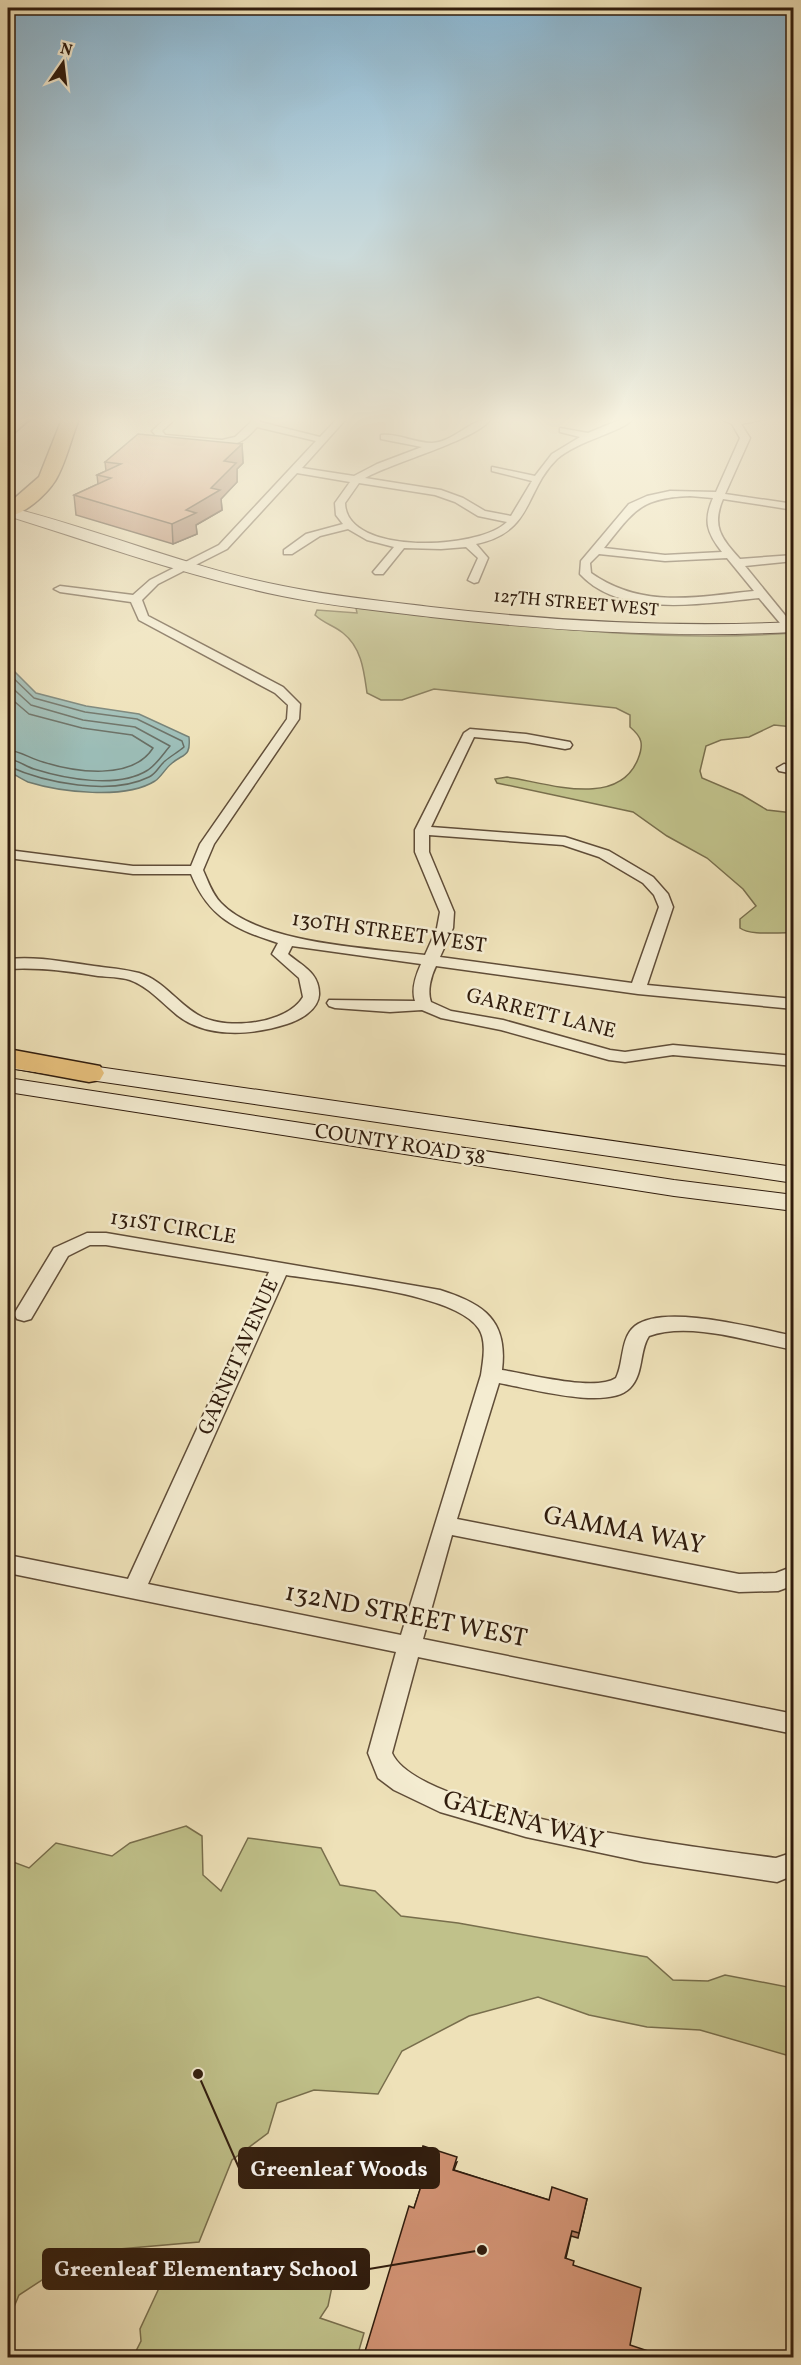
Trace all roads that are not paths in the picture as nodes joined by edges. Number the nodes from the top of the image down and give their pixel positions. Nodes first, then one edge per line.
1 (66, 529) edge
2 (239, 529) edge
3 (324, 529) edge
4 (356, 529) edge
5 (504, 529) edge
6 (614, 529) edge
7 (714, 529) edge
8 (469, 544) junction
9 (401, 545) junction
10 (596, 550) junction
11 (288, 552) dead end
12 (794, 558) edge
13 (733, 559) junction
14 (186, 567) junction
15 (379, 572) dead end
16 (474, 580) dead end
17 (60, 589) dead end
18 (762, 594) junction
19 (136, 599) junction
20 (791, 627) edge
21 (565, 746) dead end
22 (422, 830) junction
23 (8, 854) edge
24 (196, 870) junction
25 (287, 941) junction
26 (428, 961) junction
27 (8, 964) edge
28 (639, 989) junction
29 (335, 1003) dead end
30 (794, 1004) edge
31 (424, 1005) junction
32 (8, 1059) edge
33 (794, 1061) edge
34 (89, 1073) joint
35 (8, 1085) edge
36 (794, 1175) edge
37 (794, 1203) edge
38 (280, 1268) junction
39 (24, 1314) dead end
40 (794, 1342) edge
41 (491, 1375) junction
42 (444, 1525) junction
43 (8, 1564) edge
44 (794, 1575) edge
45 (134, 1590) junction
46 (410, 1646) junction
47 (794, 1724) edge
48 (794, 1863) edge

1 - 14 main road, 127TH STREET WEST
2 - 14 street
3 - 11 street
4 - 9 street
5 - 8 street
6 - 10 street
7 - 13 street
8 - 9 street
8 - 16 street
9 - 15 street
10 - 13 street
10 - 18 street
12 - 13 street
13 - 18 street
14 - 19 street
14 - 20 main road, 127TH STREET WEST
17 - 19 street
18 - 20 street
19 - 24 street
21 - 22 street
22 - 26 street
22 - 28 street
23 - 24 street
24 - 25 street, 130TH STREET WEST
25 - 26 street, 130TH STREET WEST
25 - 27 street
26 - 28 street, 130TH STREET WEST
26 - 31 street
28 - 30 street, 130TH STREET WEST
29 - 31 street
31 - 33 street, GARRETT LANE
32 - 34 highway
34 - 36 main road, COUNTY ROAD 38
35 - 37 main road, COUNTY ROAD 38
38 - 39 street, 131ST CIRCLE
38 - 41 street, GARNET AVENUE
38 - 45 street, GARNET AVENUE
40 - 41 street
41 - 42 street, GARNET AVENUE
42 - 44 street, GAMMA WAY
42 - 46 street, GARNET AVENUE
43 - 45 street, 132ND STREET WEST
45 - 46 street, 132ND STREET WEST
46 - 47 street, 132ND STREET WEST
46 - 48 street, GALENA WAY

